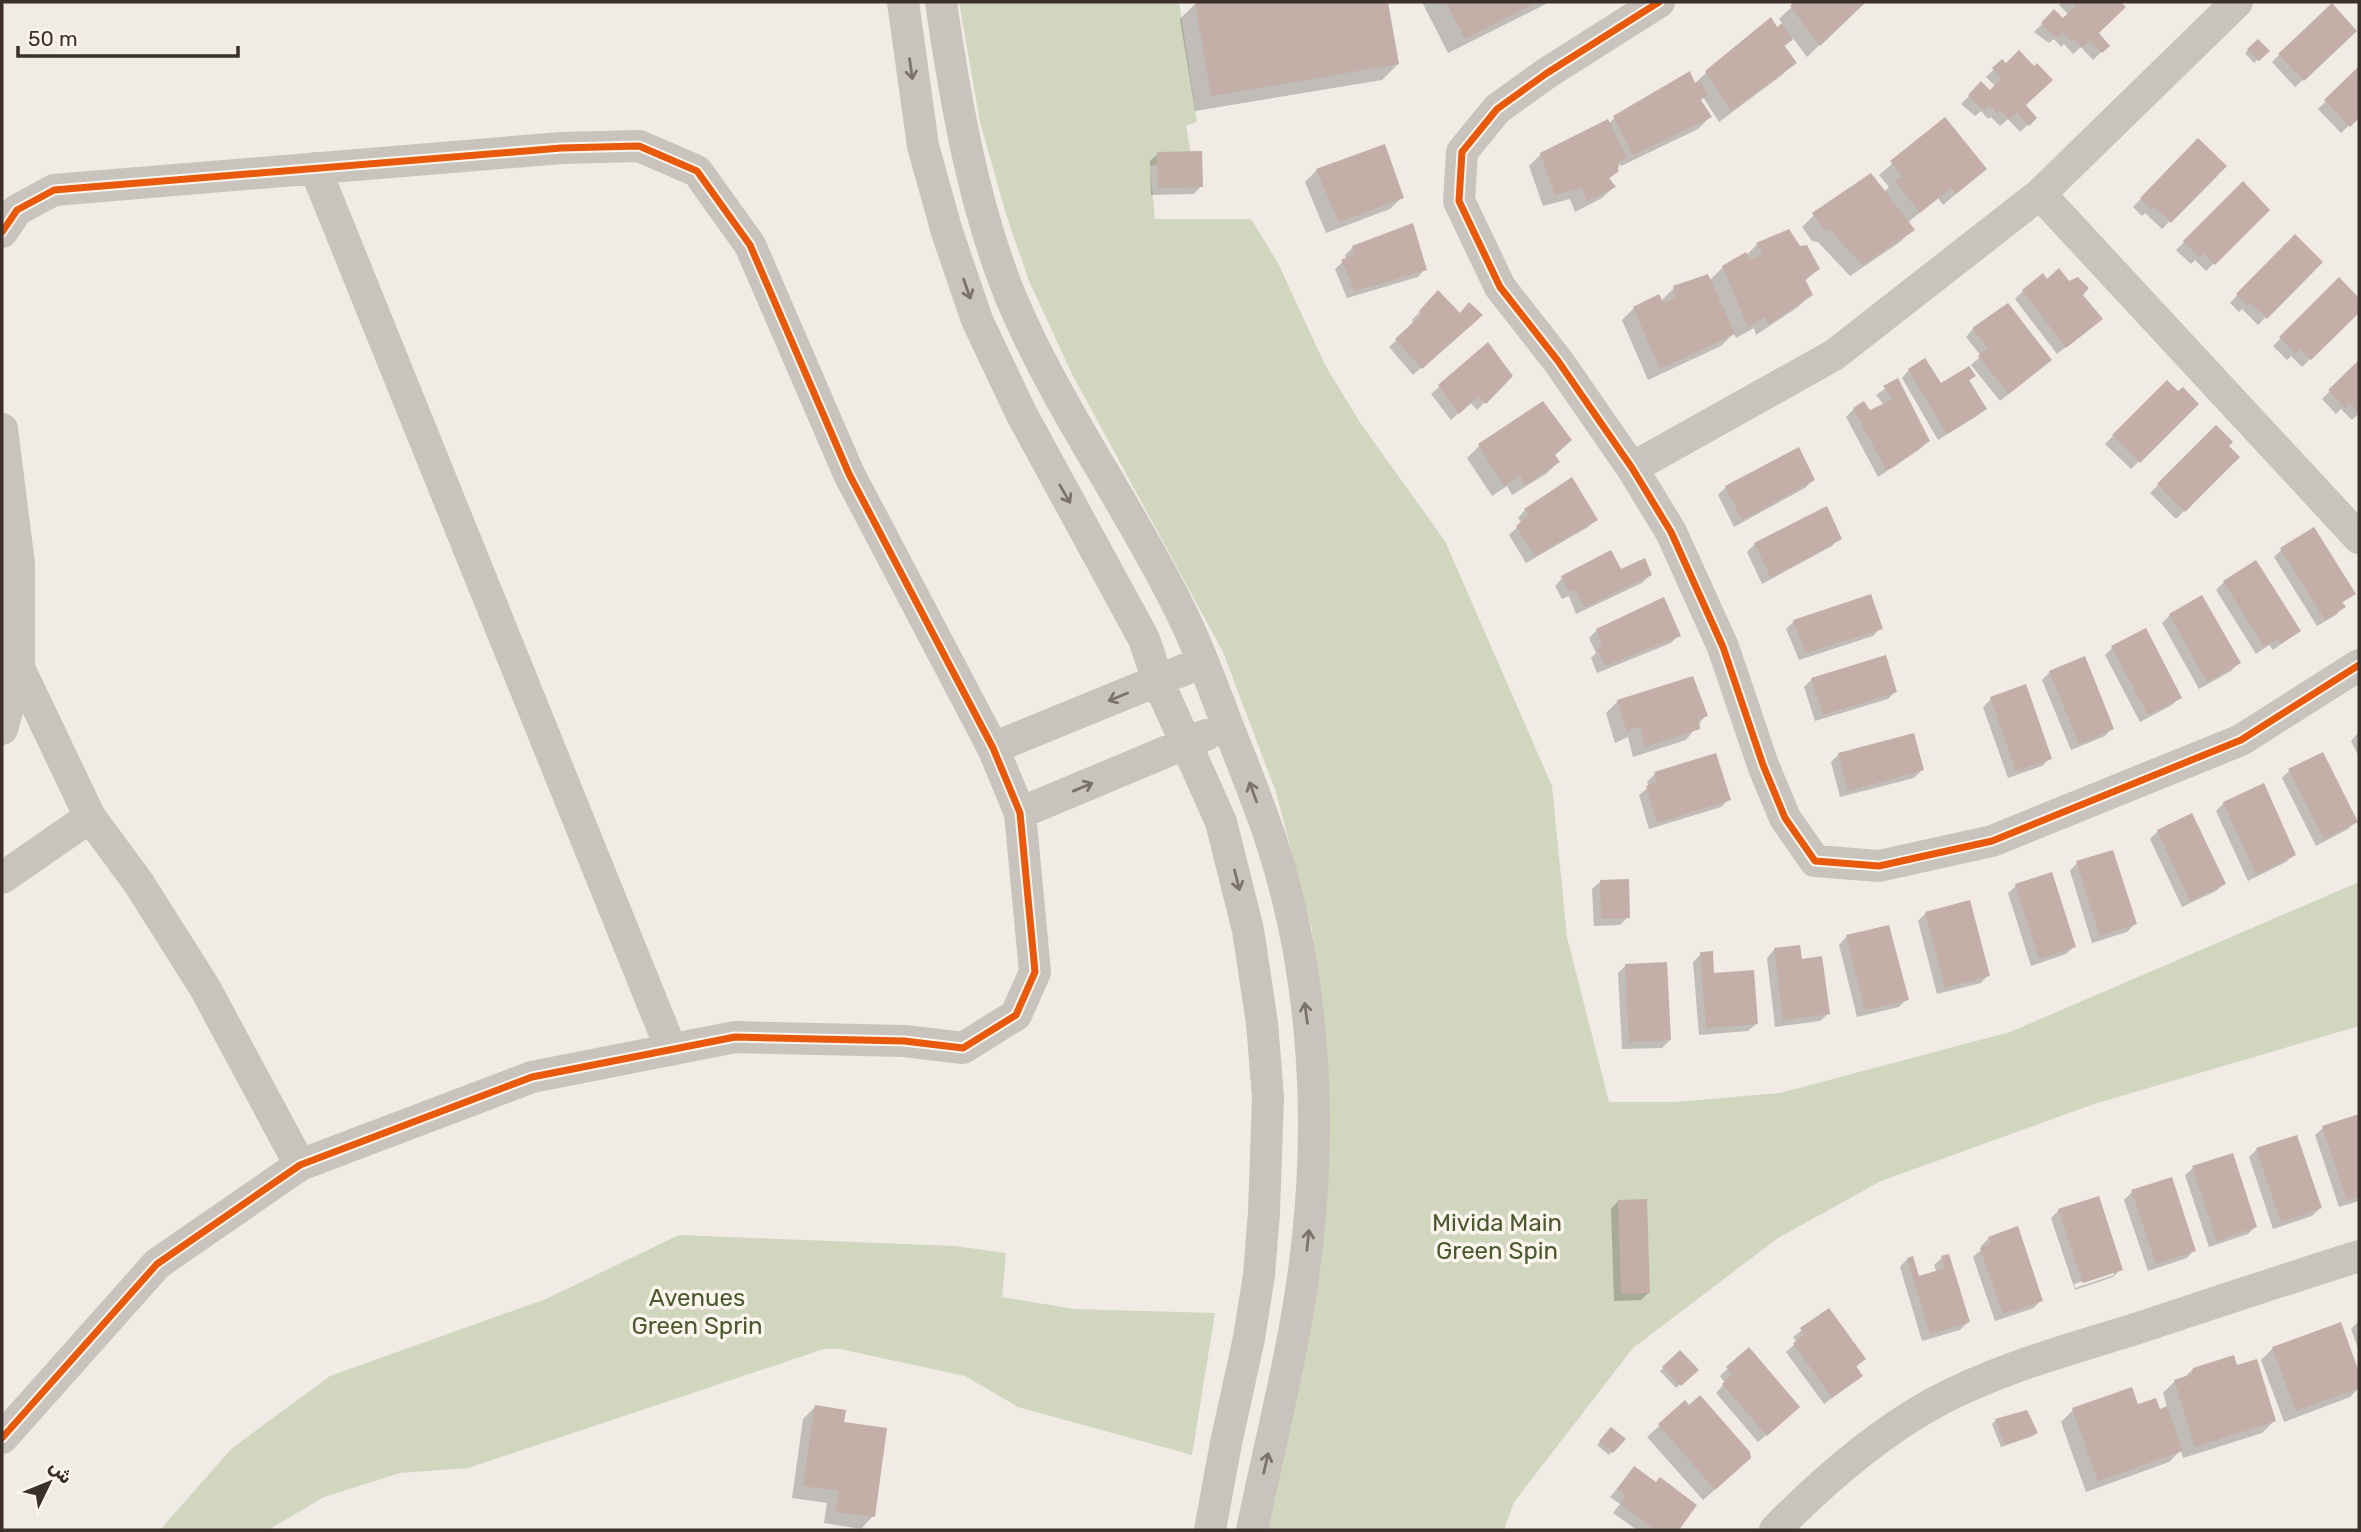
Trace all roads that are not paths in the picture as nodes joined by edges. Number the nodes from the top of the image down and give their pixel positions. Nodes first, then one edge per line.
1 (903, 2) edge
2 (941, 2) edge
3 (1659, 2) edge
4 (2237, 2) edge
5 (315, 168) junction
6 (2040, 194) junction
7 (2, 232) edge
8 (2, 429) edge
9 (1632, 468) junction
10 (2359, 538) edge
11 (1203, 662) junction
12 (2359, 665) edge
13 (19, 668) junction
14 (1158, 681) junction
15 (1227, 725) junction
16 (2, 729) edge
17 (1188, 743) junction
18 (993, 748) junction
19 (1020, 813) junction
20 (90, 817) junction
21 (2, 878) edge
22 (671, 1049) junction
23 (300, 1165) junction
24 (2359, 1256) edge
25 (2, 1438) edge
26 (1210, 1530) edge
27 (1252, 1530) edge
28 (1775, 1530) edge

1 -> 14 street
2 - 11 street
3 - 9 street
4 - 6 street
5 - 7 street
5 - 18 street
5 - 22 street
6 - 9 street
6 - 10 street
8 - 13 street
9 - 12 street
11 - 14 street
11 - 15 street
13 - 16 street
13 - 20 street
14 - 17 street
14 -> 18 street
15 - 17 street
27 -> 15 street
19 -> 17 street
17 -> 26 street
18 - 19 street
19 - 22 street
20 - 21 street
20 - 23 street
22 - 23 street
23 - 25 street
24 - 28 street

